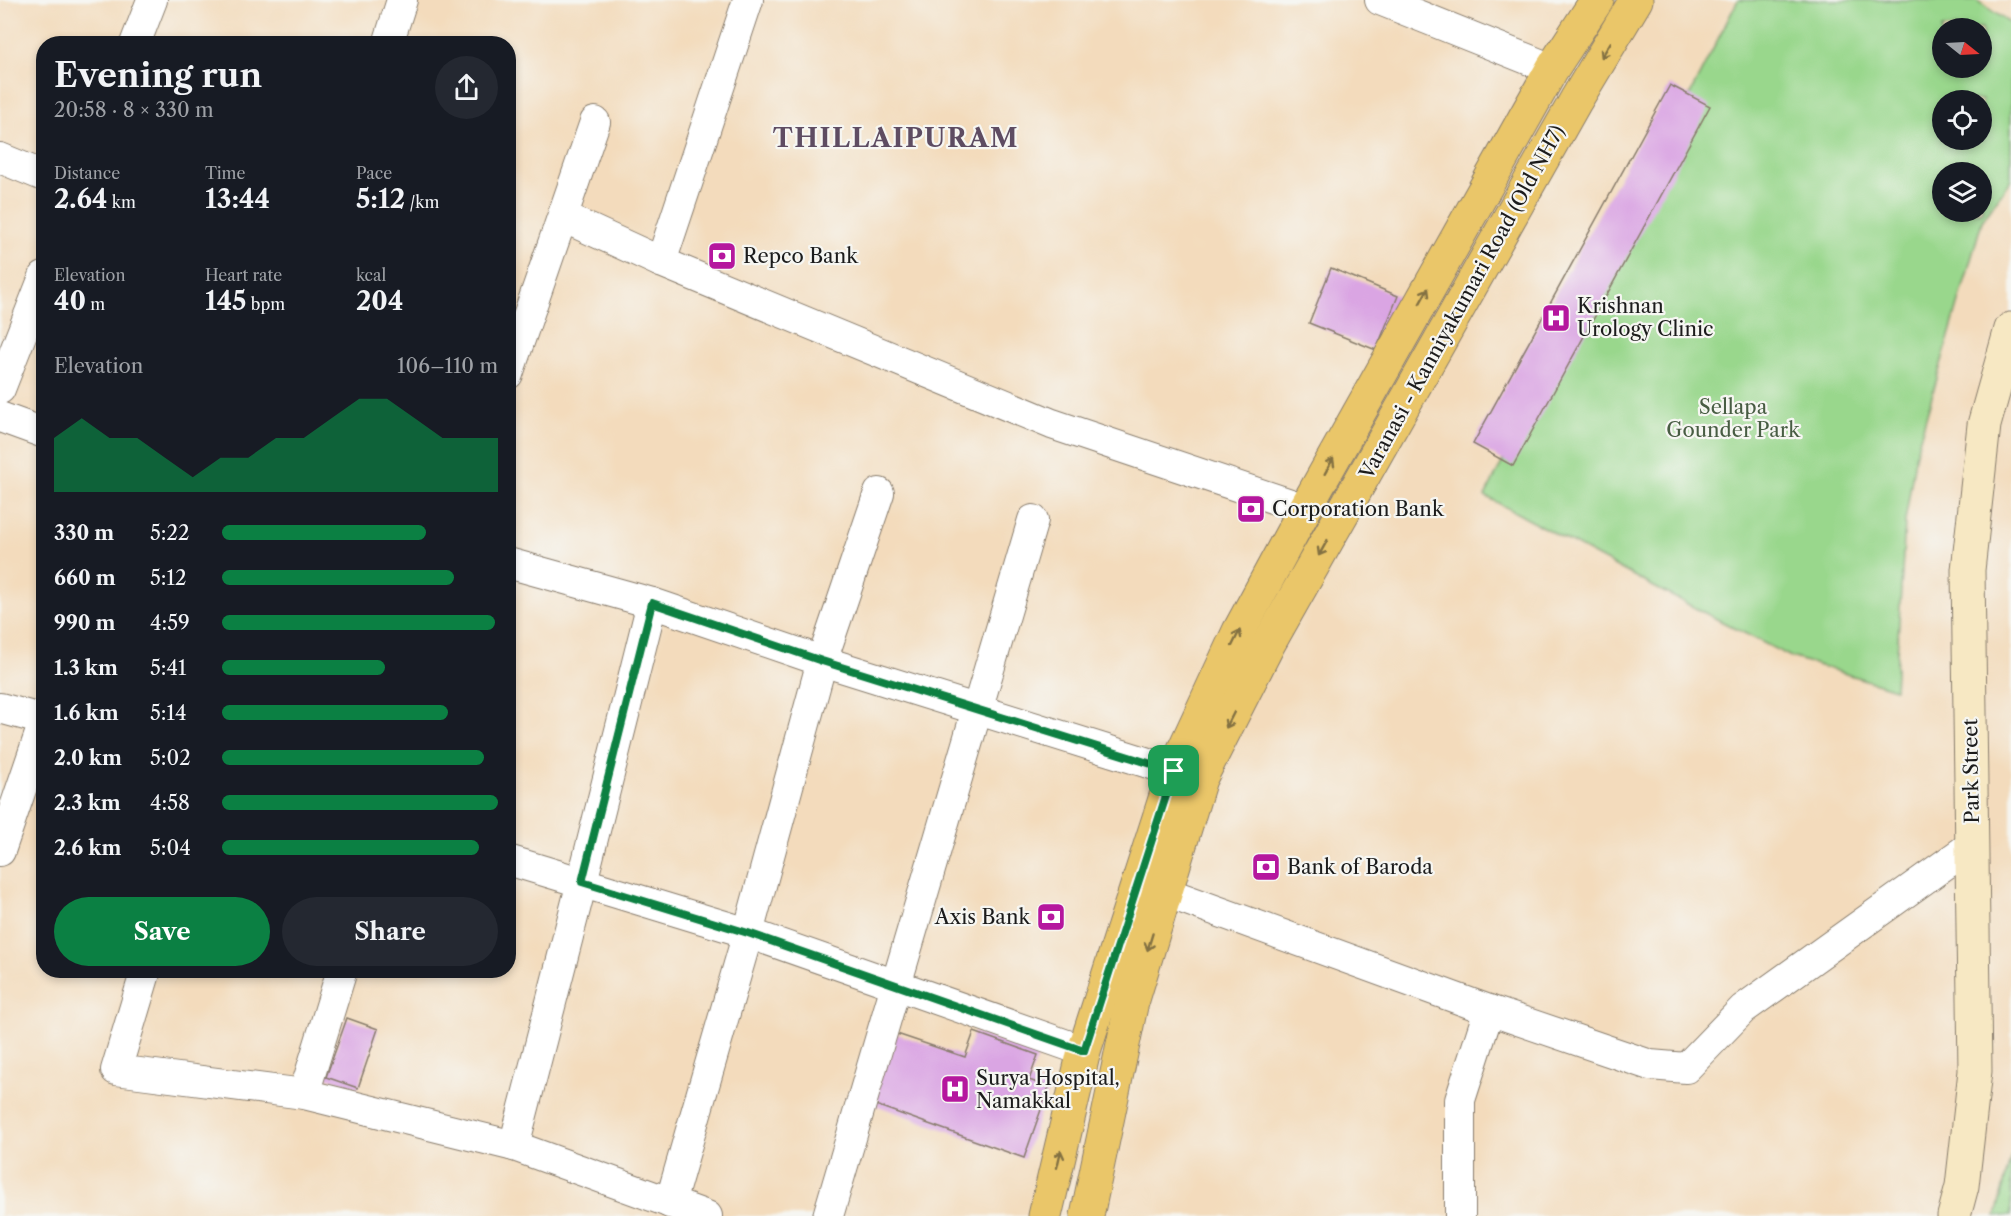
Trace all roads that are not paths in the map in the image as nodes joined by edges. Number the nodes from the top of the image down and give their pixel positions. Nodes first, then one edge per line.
1 (152, 0) edge
2 (402, 0) edge
3 (748, 0) edge
4 (1380, 0) edge
5 (1597, 0) edge
6 (1636, 0) edge
7 (138, 36) edge
8 (391, 36) edge
9 (1552, 69) junction
10 (595, 122) dead end
11 (0, 158) edge
12 (36, 173) edge
13 (562, 217) junction
14 (661, 262) junction
15 (36, 297) edge
16 (2011, 329) edge
17 (516, 351) edge
18 (0, 389) edge
19 (0, 417) edge
20 (36, 430) edge
21 (879, 493) dead end
22 (1305, 509) junction
23 (1033, 520) dead end
24 (516, 565) edge
25 (652, 603) junction
26 (822, 661) junction
27 (0, 708) edge
28 (978, 710) junction
29 (36, 719) edge
30 (36, 745) edge
31 (1174, 771) junction
32 (1972, 845) junction
33 (0, 851) edge
34 (516, 862) edge
35 (582, 882) junction
36 (1165, 892) junction
37 (748, 933) junction
38 (144, 978) edge
39 (340, 978) edge
40 (895, 984) junction
41 (1490, 1010) junction
42 (1084, 1051) junction
43 (304, 1094) junction
44 (514, 1146) junction
45 (670, 1203) junction
46 (707, 1216) edge
47 (828, 1216) edge
48 (1045, 1216) edge
49 (1087, 1216) edge
50 (1460, 1216) edge
51 (1954, 1216) edge

1 - 7 street
2 - 8 street
3 - 14 street
4 - 9 street
5 - 9 main road, Varanasi - Kanniyakumari Road (Old NH7)
6 -> 36 main road, Varanasi - Kanniyakumari Road (Old NH7)
22 -> 9 main road, Varanasi - Kanniyakumari Road (Old NH7)
10 - 13 street
11 - 12 street
13 - 14 street
13 - 17 street
14 - 22 street
15 - 18 street
16 - 32 street, Park Street
19 - 20 street
21 - 26 street
31 -> 22 main road, Varanasi - Kanniyakumari Road (Old NH7)
23 - 28 street
24 - 25 street
25 - 26 street
25 - 35 street
26 - 28 street
26 - 37 street
27 - 29 street
28 - 31 street
28 - 40 street
30 - 33 street
31 - 42 main road, Varanasi - Kanniyakumari Road (Old NH7)
32 - 41 street
32 - 51 street, Park Street
34 - 35 street
35 - 37 street
35 - 44 street
36 - 41 street
36 -> 49 main road, Varanasi - Kanniyakumari Road (Old NH7)
37 - 40 street
37 - 45 street
38 - 43 street
39 - 43 street
40 - 42 street
40 - 47 street
41 - 50 street
48 -> 42 main road, Varanasi - Kanniyakumari Road (Old NH7)
43 - 44 street
44 - 45 street
45 - 46 street

